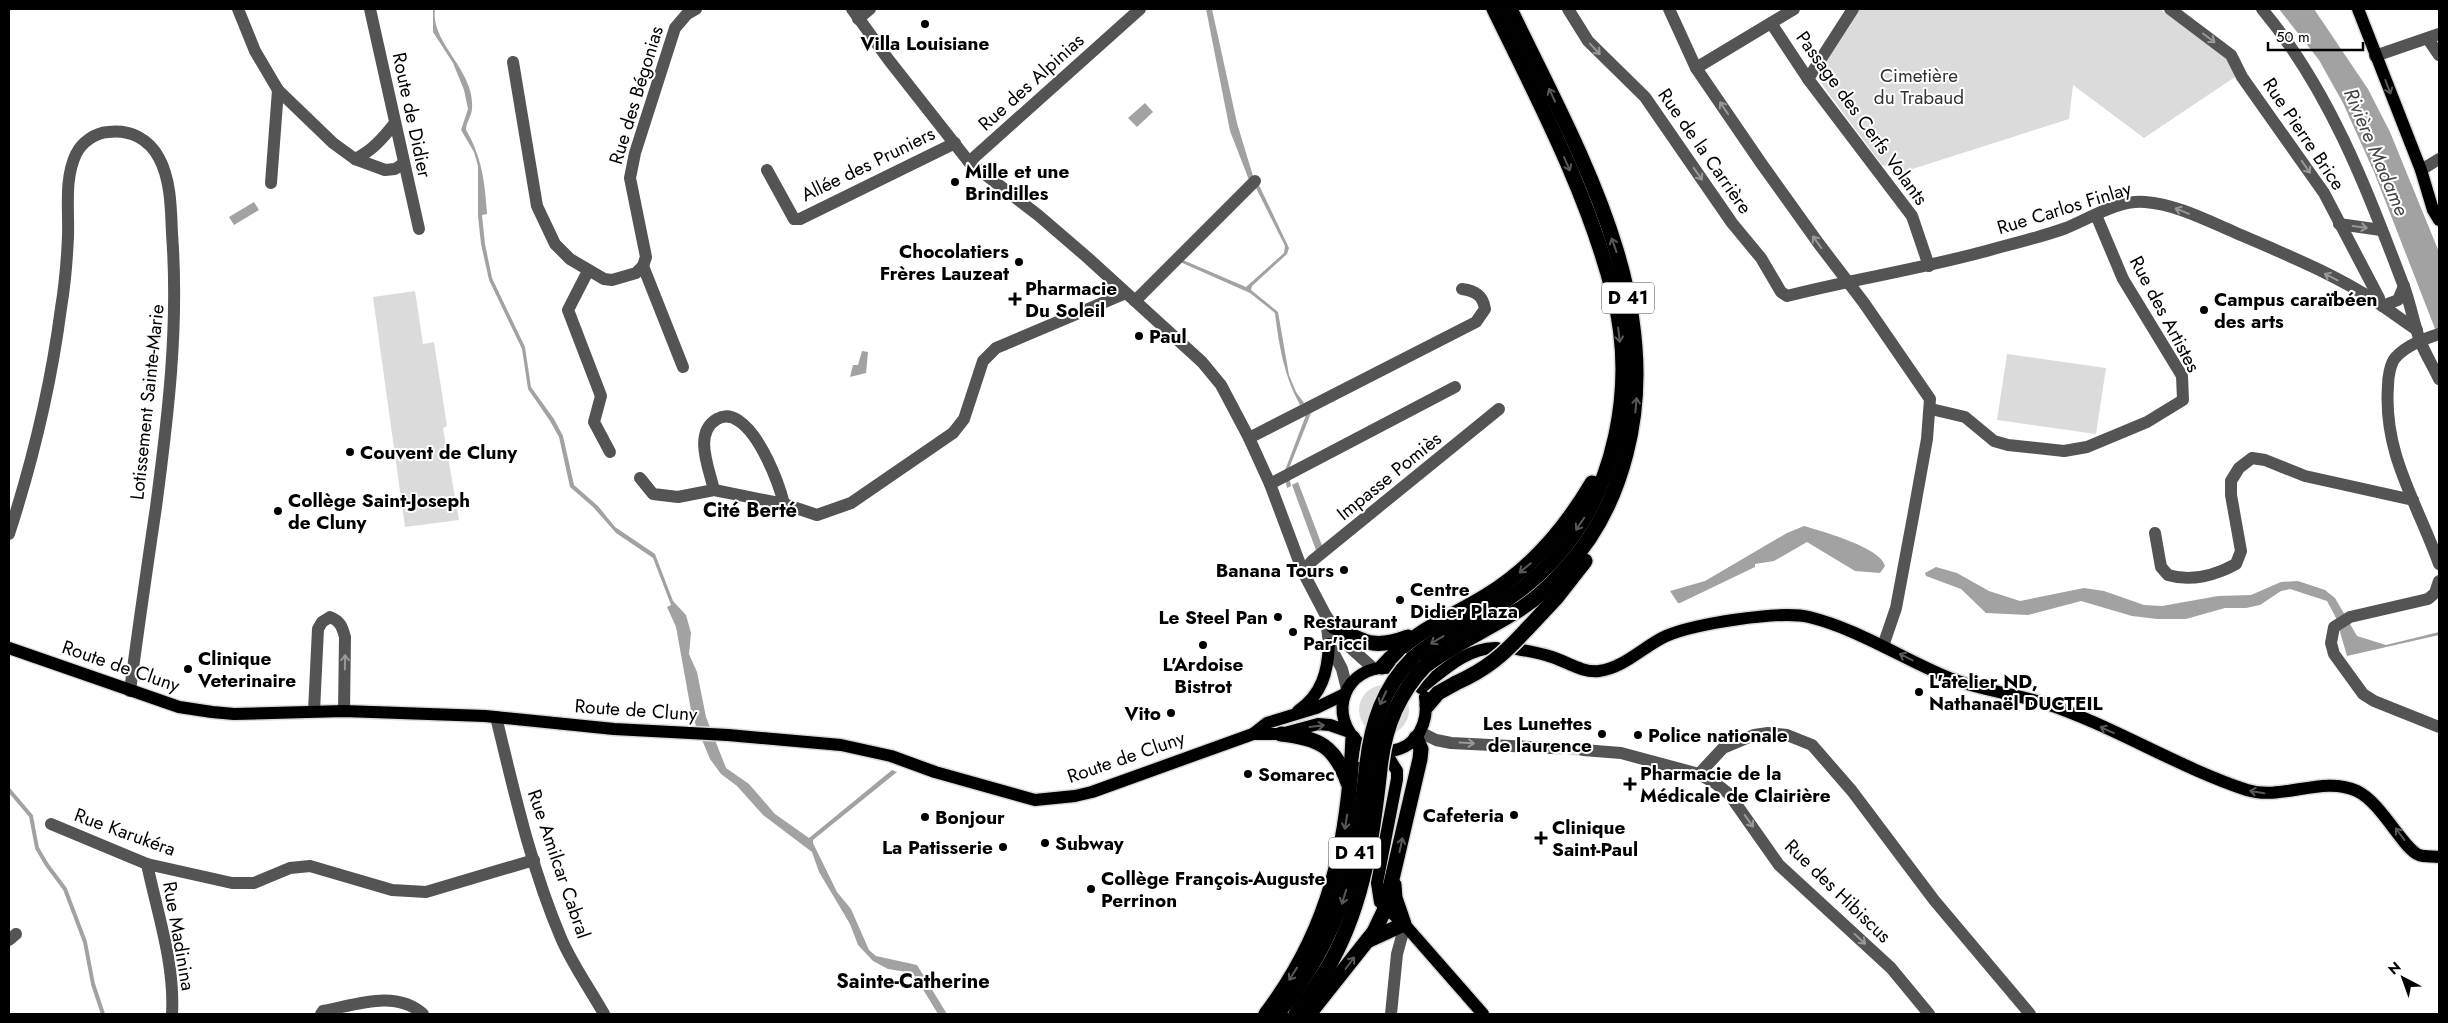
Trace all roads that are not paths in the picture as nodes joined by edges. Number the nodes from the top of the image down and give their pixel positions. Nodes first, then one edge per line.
1 (238, 9) edge
2 (370, 9) edge
3 (696, 9) edge
4 (870, 9) edge
5 (1140, 9) edge
6 (1494, 9) edge
7 (1510, 9) edge
8 (1568, 9) edge
9 (1669, 9) edge
10 (1794, 9) edge
11 (1853, 9) edge
12 (2170, 9) edge
13 (2262, 9) edge
14 (2358, 9) edge
15 (856, 14) edge
16 (1771, 23) junction
17 (2434, 37) edge
18 (2375, 56) junction
19 (2439, 56) edge
20 (514, 62) dead end
21 (1696, 68) junction
22 (1808, 79) junction
23 (278, 90) junction
24 (395, 123) junction
25 (955, 143) junction
26 (355, 160) junction
27 (2439, 160) edge
28 (969, 162) junction
29 (403, 164) junction
30 (766, 170) dead end
31 (2421, 170) junction
32 (1255, 181) dead end
33 (271, 183) dead end
34 (2096, 214) junction
35 (2439, 220) edge
36 (2339, 224) junction
37 (419, 229) dead end
38 (2382, 230) junction
39 (644, 266) junction
40 (1929, 266) junction
41 (588, 271) junction
42 (1846, 281) junction
43 (2404, 286) junction
44 (1462, 289) dead end
45 (1787, 296) joint
46 (1130, 297) junction
47 (2379, 304) junction
48 (2426, 336) edge
49 (683, 367) dead end
50 (2439, 379) edge
51 (1455, 387) dead end
52 (1500, 409) dead end
53 (1930, 409) junction
54 (1633, 427) junction
55 (1249, 438) junction
56 (1615, 445) junction
57 (610, 452) dead end
58 (640, 478) dead end
59 (1270, 484) junction
60 (714, 490) junction
61 (2413, 500) junction
62 (784, 504) junction
63 (2155, 533) dead end
64 (9, 534) edge
65 (2439, 564) edge
66 (1303, 572) junction
67 (2439, 581) edge
68 (1329, 620) junction
69 (1419, 633) junction
70 (1329, 644) junction
71 (1884, 646) junction
72 (9, 648) edge
73 (1497, 648) dead end
74 (1517, 649) dead end
75 (1419, 663) junction
76 (1382, 668) junction
77 (130, 691) junction
78 (1346, 692) junction
79 (1426, 706) junction
80 (314, 711) junction
81 (344, 711) junction
82 (1290, 716) junction
83 (496, 717) junction
84 (2439, 727) edge
85 (1253, 734) junction
86 (1281, 734) junction
87 (1418, 735) junction
88 (1354, 738) junction
89 (1551, 748) tunnel mouth
90 (1583, 750) tunnel mouth
91 (1382, 760) junction
92 (1699, 774) junction
93 (1350, 788) junction
94 (51, 824) dead end
95 (2439, 856) edge
96 (534, 860) junction
97 (147, 864) junction
98 (1393, 879) junction
99 (1385, 909) junction
100 (1404, 924) junction
101 (1367, 941) junction
102 (172, 1014) edge
103 (321, 1014) edge
104 (423, 1014) edge
105 (604, 1014) edge
106 (1266, 1014) edge
107 (1277, 1014) edge
108 (1296, 1014) edge
109 (1309, 1014) edge
110 (1390, 1014) edge
111 (1483, 1014) edge
112 (1929, 1014) edge
113 (2030, 1014) edge

1 - 23 street
2 - 24 street, Route de Didier
3 - 39 street, Rue des Bégonias
4 - 15 street
5 - 28 street, Rue des Alpinias
6 -> 56 highway, D 41
54 -> 7 highway, D 41
8 -> 45 street, Rue de la Carrière
9 - 21 street
10 - 16 street
11 - 22 street
12 -> 36 street, Rue Pierre Brice
13 - 38 street
14 - 18 main road
15 - 25 street
16 - 21 street
16 - 22 street, Passage des Cerfs Volants
17 - 18 street
17 - 19 street
18 -> 31 main road
20 - 41 street
42 -> 21 street
22 - 40 street, Passage des Cerfs Volants
23 - 26 street
23 - 33 street
24 - 26 street
24 - 29 street, Route de Didier
25 - 28 street
25 - 30 street, Allée des Pruniers
26 - 29 street
27 - 31 street
28 - 46 street
29 - 37 street, Route de Didier
31 - 35 main road
32 - 46 street
34 - 40 street, Rue Carlos Finlay
47 -> 34 street, Rue Carlos Finlay
34 - 53 street, Rue des Artistes
36 -> 38 street
36 - 47 street, Rue Pierre Brice
38 - 43 street
39 - 41 street
39 - 49 street
40 - 42 street, Rue Carlos Finlay
41 - 57 street
42 - 45 street, Rue Carlos Finlay
42 - 53 street
43 - 47 street
43 - 48 street
44 - 55 street
46 - 55 street
46 - 62 street
47 - 48 street, Rue Carlos Finlay
48 - 50 street
48 - 61 street
51 - 59 street
52 - 66 street, Impasse Pomiès
53 - 71 street
54 - 75 highway, D 41
54 - 79 highway, bridge
55 - 59 street
56 -> 69 highway
56 -> 75 highway, D 41
58 - 60 street
59 - 66 street
60 - 62 street
60 - 62 street
61 - 63 street
61 - 65 street
64 - 77 street, Lotissement Sainte-Marie
66 - 68 street
67 - 84 street
68 - 69 highway
68 - 70 street
68 - 76 street
69 - 76 highway
70 - 78 street
70 - 82 main road
71 - 74 main road
95 -> 71 main road
72 - 77 main road, Route de Cluny
73 - 79 main road
75 - 91 highway, D 41, bridge
76 - 78 main road, Route de Cluny
77 - 80 main road, Route de Cluny
78 - 82 main road, Route de Cluny
78 - 88 main road
79 - 87 main road
80 - 81 main road, Route de Cluny
81 -> 80 street
81 - 83 main road, Route de Cluny
82 - 85 main road, Route de Cluny
83 - 85 main road, Route de Cluny
83 - 96 street, Rue Amilcar Cabral
85 - 86 main road, Route de Cluny
86 -> 88 main road, Route de Cluny
86 - 93 highway
87 -> 89 street
87 - 91 main road
98 -> 87 highway
88 - 93 highway
90 - 92 street, Rue des Hibiscus
91 - 99 main road
91 -> 107 highway, D 41
91 - 108 highway, D 41
92 -> 112 street, Rue des Hibiscus
92 - 113 street
93 -> 106 highway
94 - 97 street, Rue Karukéra
96 - 97 street, Rue Karukéra
96 - 105 street, Rue Amilcar Cabral
97 - 102 street, Rue Madinina
98 - 99 highway
98 - 100 highway
99 - 100 main road
99 - 101 highway
100 - 101 highway
100 - 110 street
100 - 111 main road
109 -> 101 highway
103 - 104 street

